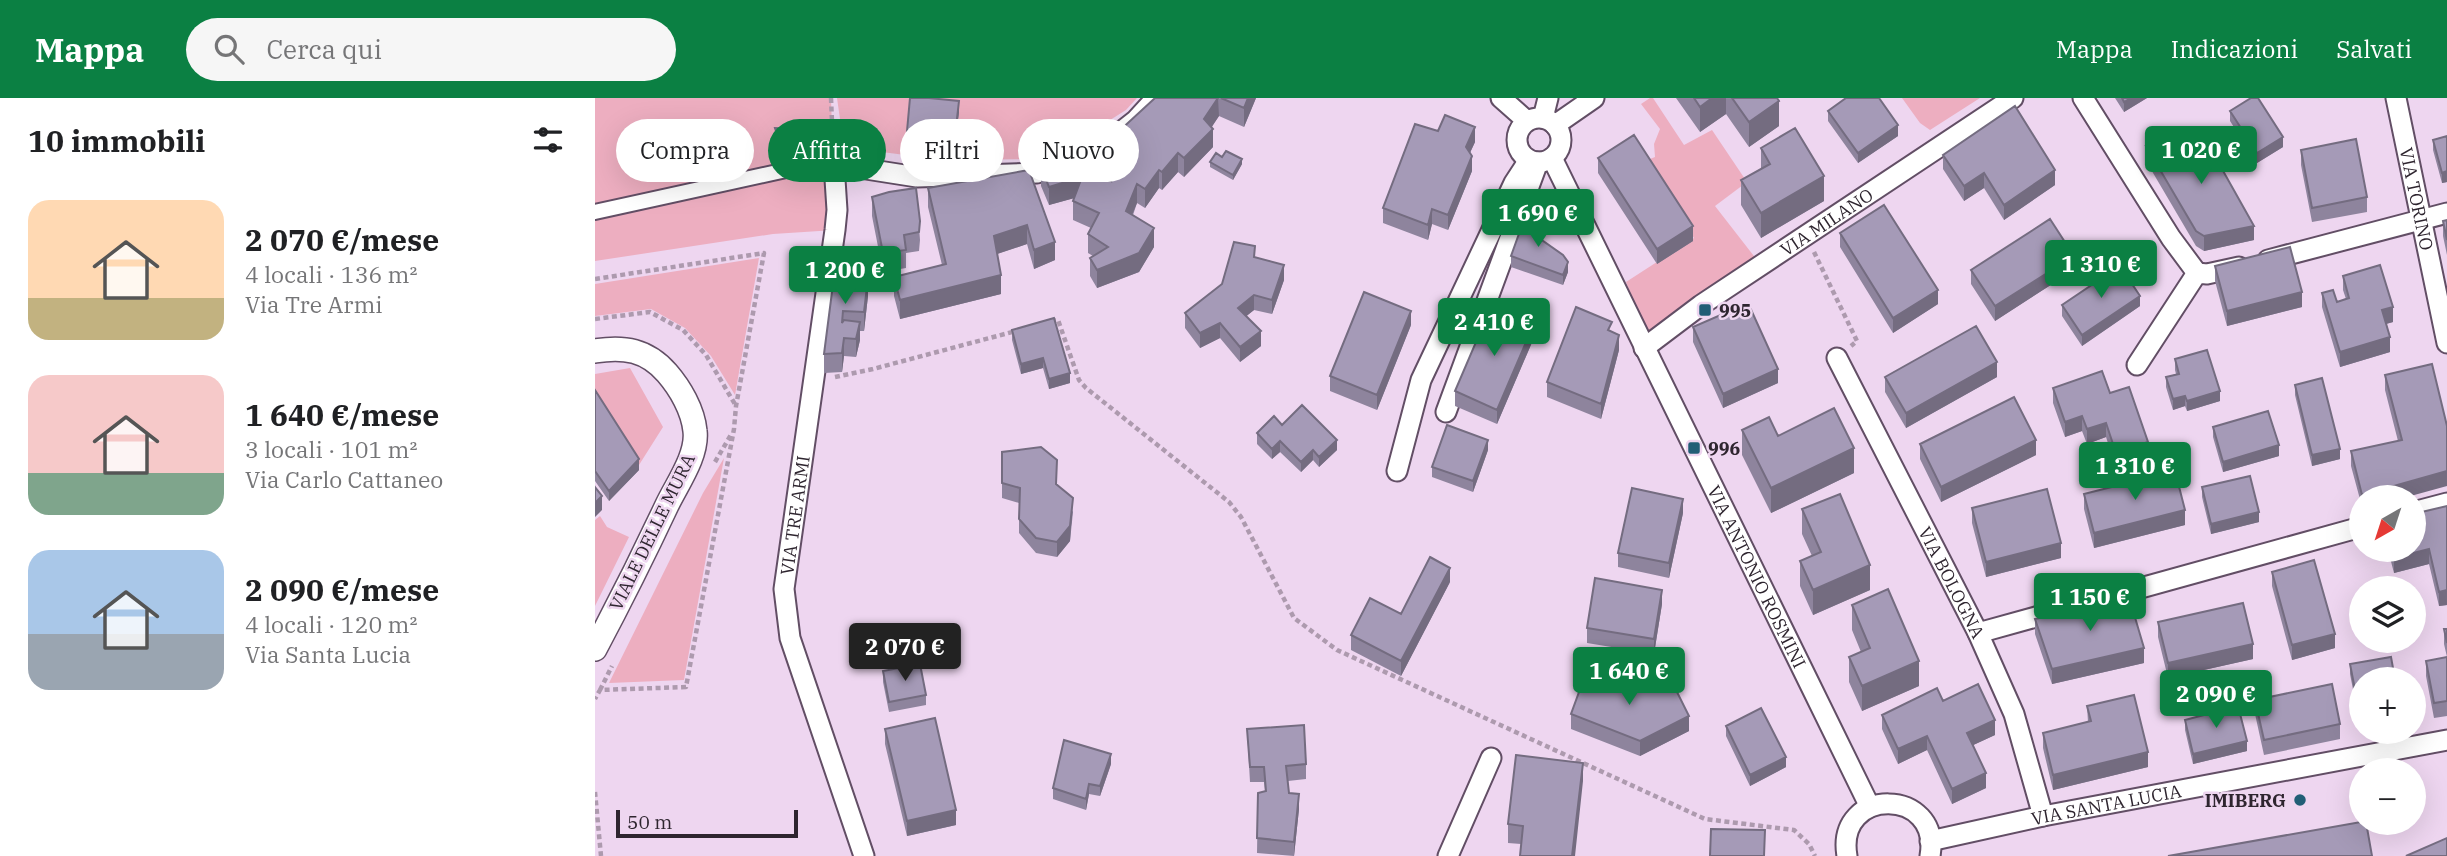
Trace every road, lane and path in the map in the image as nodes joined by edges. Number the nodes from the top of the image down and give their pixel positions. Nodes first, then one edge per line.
1 (831, 98) edge
2 (1156, 98) edge
3 (1501, 98) edge
4 (1548, 98) edge
5 (1594, 98) edge
6 (2013, 98) edge
7 (2083, 98) edge
8 (2396, 98) edge
9 (832, 119) edge
10 (1541, 122) junction
11 (1540, 160) junction
12 (886, 172) edge
13 (768, 174) edge
14 (835, 182) edge
15 (595, 212) edge
16 (2447, 214) edge
17 (2422, 220) junction
18 (1806, 236) junction
19 (2197, 273) junction
20 (595, 279) edge
21 (595, 319) edge
22 (1044, 323) edge
23 (1017, 331) edge
24 (2447, 343) edge
25 (1644, 348) junction
26 (595, 351) edge
27 (1837, 358) joint
28 (2137, 365) dead end
29 (815, 379) junction
30 (736, 406) junction
31 (1446, 412) dead end
32 (1397, 471) dead end
33 (2447, 503) edge
34 (2426, 509) edge
35 (2349, 530) edge
36 (1978, 633) junction
37 (595, 649) edge
38 (595, 699) edge
39 (2447, 740) edge
40 (1490, 758) dead end
41 (595, 792) edge
42 (1870, 807) junction
43 (2043, 816) junction
44 (1930, 848) edge
45 (601, 856) edge
46 (865, 856) edge
47 (1448, 856) edge
48 (1815, 856) edge
49 (1847, 856) edge

1 - 9 path
2 - 12 street
3 - 10 street
4 - 10 street
5 - 10 street
6 - 18 street, VIA MILANO
7 - 19 street
8 - 17 street, VIA TORINO
10 - 11 street
10 - 11 street
11 - 25 street, VIA ANTONIO ROSMINI
11 - 31 street
11 - 32 street
13 - 15 street
14 - 29 street, VIA TRE ARMI
16 - 17 street
17 - 19 street
17 - 24 street, VIA TORINO
18 - 25 street, VIA MILANO
18 - 27 path
19 - 28 street
20 - 30 path
21 - 30 path
22 - 48 path
23 - 29 path
25 - 42 street, VIA ANTONIO ROSMINI
26 - 37 street, VIALE DELLE MURA
27 - 36 street, VIA BOLOGNA
29 - 46 street, VIA TRE ARMI
30 - 38 path
33 - 34 street
35 - 36 street
36 - 43 street, VIA BOLOGNA
39 - 43 street, VIA SANTA LUCIA
40 - 47 street
41 - 45 path
42 - 44 street
42 - 49 street
43 - 44 street, VIA SANTA LUCIA

